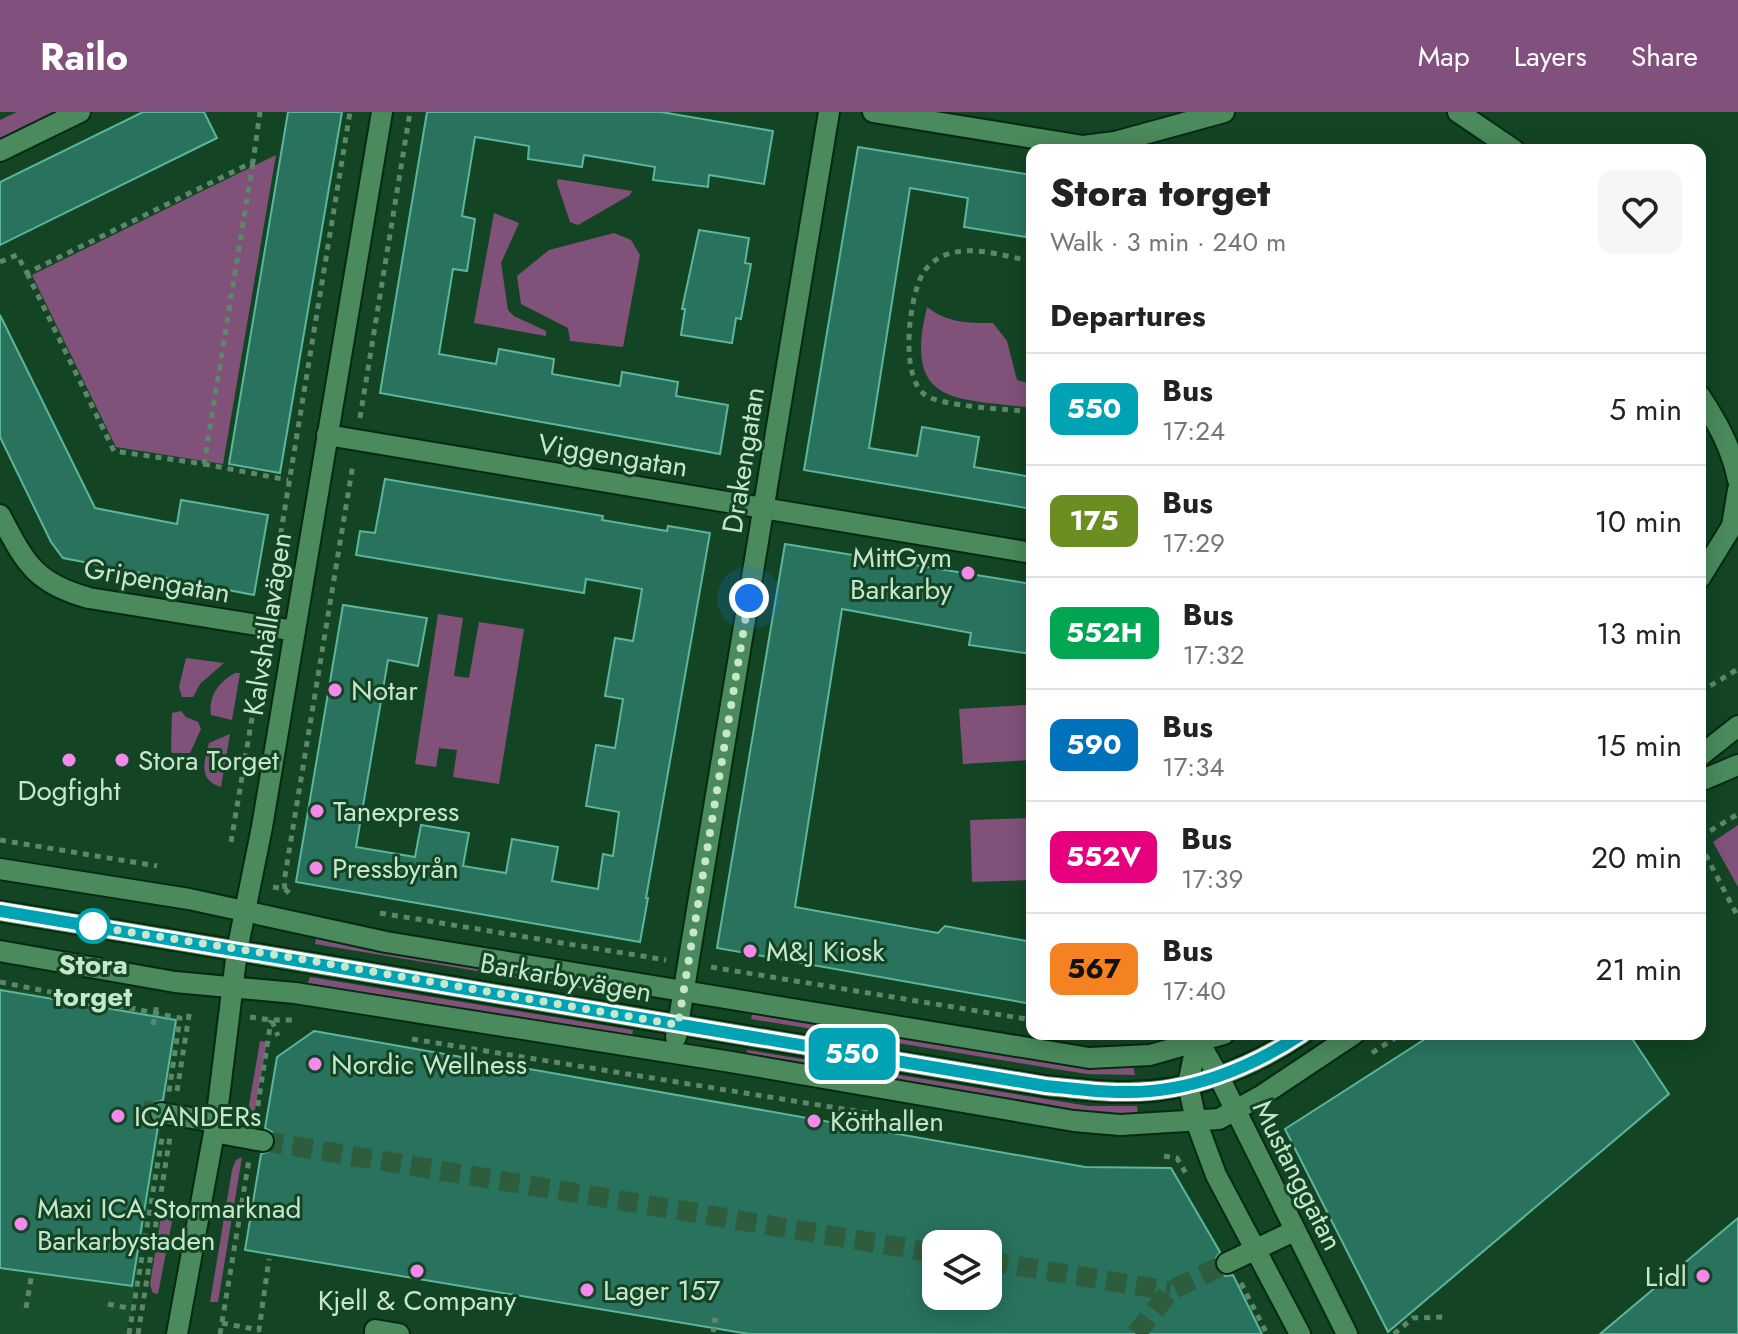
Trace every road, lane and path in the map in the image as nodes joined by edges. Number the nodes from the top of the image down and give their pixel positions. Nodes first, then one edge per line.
1 (80, 112) edge
2 (260, 112) edge
3 (350, 112) edge
4 (382, 112) edge
5 (410, 112) edge
6 (829, 112) edge
7 (873, 112) edge
8 (1224, 112) edge
9 (1458, 112) edge
10 (1071, 144) edge
11 (1099, 144) edge
12 (1505, 144) edge
13 (0, 151) edge
14 (253, 162) junction
15 (1026, 260) edge
16 (0, 262) edge
17 (27, 273) junction
18 (1706, 407) edge
19 (1026, 411) edge
20 (327, 435) junction
21 (357, 441) junction
22 (204, 464) junction
23 (288, 480) junction
24 (1738, 480) edge
25 (1738, 490) edge
26 (764, 509) junction
27 (0, 515) edge
28 (1026, 552) edge
29 (1706, 568) edge
30 (267, 627) junction
31 (295, 631) junction
32 (1738, 669) edge
33 (1706, 686) edge
34 (1738, 726) edge
35 (1706, 749) edge
36 (1706, 753) edge
37 (1731, 769) edge
38 (1706, 779) edge
39 (1706, 792) edge
40 (1738, 814) edge
41 (1706, 833) edge
42 (0, 840) edge
43 (230, 847) dead end
44 (1706, 856) edge
45 (163, 867) dead end
46 (0, 869) edge
47 (285, 889) dead end
48 (245, 910) junction
49 (0, 911) edge
50 (371, 911) dead end
51 (1738, 917) edge
52 (0, 951) edge
53 (237, 951) junction
54 (664, 959) dead end
55 (713, 968) dead end
56 (0, 982) edge
57 (232, 988) junction
58 (683, 991) junction
59 (157, 1004) dead end
60 (190, 1009) dead end
61 (156, 1013) junction
62 (1026, 1019) edge
63 (271, 1020) junction
64 (153, 1025) dead end
65 (678, 1025) junction
66 (298, 1026) dead end
67 (278, 1036) dead end
68 (1192, 1040) edge
69 (1198, 1040) edge
70 (1199, 1040) edge
71 (1292, 1040) edge
72 (1345, 1040) edge
73 (1392, 1040) edge
74 (675, 1053) junction
75 (1365, 1058) dead end
76 (1219, 1077) junction
77 (1188, 1084) junction
78 (1235, 1111) junction
79 (167, 1114) junction
80 (1196, 1121) junction
81 (215, 1127) junction
82 (257, 1141) junction
83 (1294, 1231) junction
84 (1255, 1250) junction
85 (269, 1259) dead end
86 (1227, 1263) tunnel mouth
87 (32, 1273) dead end
88 (108, 1304) dead end
89 (26, 1308) dead end
90 (133, 1309) junction
91 (1444, 1317) dead end
92 (712, 1320) dead end
93 (720, 1321) dead end
94 (222, 1323) junction
95 (129, 1334) edge
96 (138, 1334) edge
97 (177, 1334) edge
98 (220, 1334) edge
99 (375, 1334) edge
100 (399, 1334) edge
101 (1300, 1334) edge
102 (1347, 1334) edge
103 (1394, 1334) edge

1 - 13 street
2 - 14 path
3 - 23 path
4 - 20 street, Kalvshällavägen
5 - 21 path
6 - 26 street, Drakengatan
7 - 10 street
8 - 11 street
9 - 12 street
14 - 17 path
14 - 22 path
15 - 19 path
16 - 17 path
17 - 22 path
18 - 24 street
20 - 21 street, Viggengatan
20 - 31 street, Kalvshällavägen
21 - 26 street, Viggengatan
21 - 47 path
22 - 23 path
23 - 30 path
25 - 29 street
26 - 28 street, Viggengatan
26 - 58 street, Drakengatan
27 - 30 street, Gripengatan
30 - 31 street, Gripengatan
30 - 43 path
31 - 48 street, Kalvshällavägen
32 - 33 path
34 - 35 street
36 - 37 street
37 - 38 street
37 - 39 street
40 - 41 path
42 - 45 path
44 - 51 path
46 - 48 street, Barkarbyvägen
48 - 53 street, Kalvshällavägen
48 - 58 street, Barkarbyvägen
49 - 53 street, Barkarbyvägen
50 - 54 path
52 - 57 street, Barkarbyvägen
53 - 57 street, Kalvshällavägen
53 - 65 street, Barkarbyvägen
55 - 62 path
56 - 61 path
57 - 74 street, Barkarbyvägen
57 - 81 street, Kalvshällavägen
58 - 65 street, Drakengatan
58 - 68 street, Barkarbyvägen
59 - 61 path
60 - 79 path
61 - 64 path
61 - 79 path
63 - 66 path
63 - 67 path
63 - 82 path
65 - 74 street, Drakengatan
65 - 77 street, Barkarbyvägen
69 - 77 street
70 - 76 street, Mustanggatan
71 - 76 street, Barkarbyvägen
72 - 78 street, Barkarbyvägen
73 - 75 path
74 - 80 street, Barkarbyvägen
76 - 77 street, Barkarbyvägen
76 - 78 street, Mustanggatan
77 - 80 street
78 - 80 street, Barkarbyvägen
78 - 83 street, Mustanggatan
79 - 81 street
79 - 90 path
79 - 96 path
80 - 84 street
81 - 82 street
81 - 97 street, Kalvshällavägen
82 - 94 path
83 - 84 street
83 - 102 street, Mustanggatan
84 - 86 street
84 - 101 street
85 - 94 path
87 - 89 path
88 - 90 path
90 - 95 path
91 - 103 path
92 - 93 path
94 - 98 path
99 - 100 street

